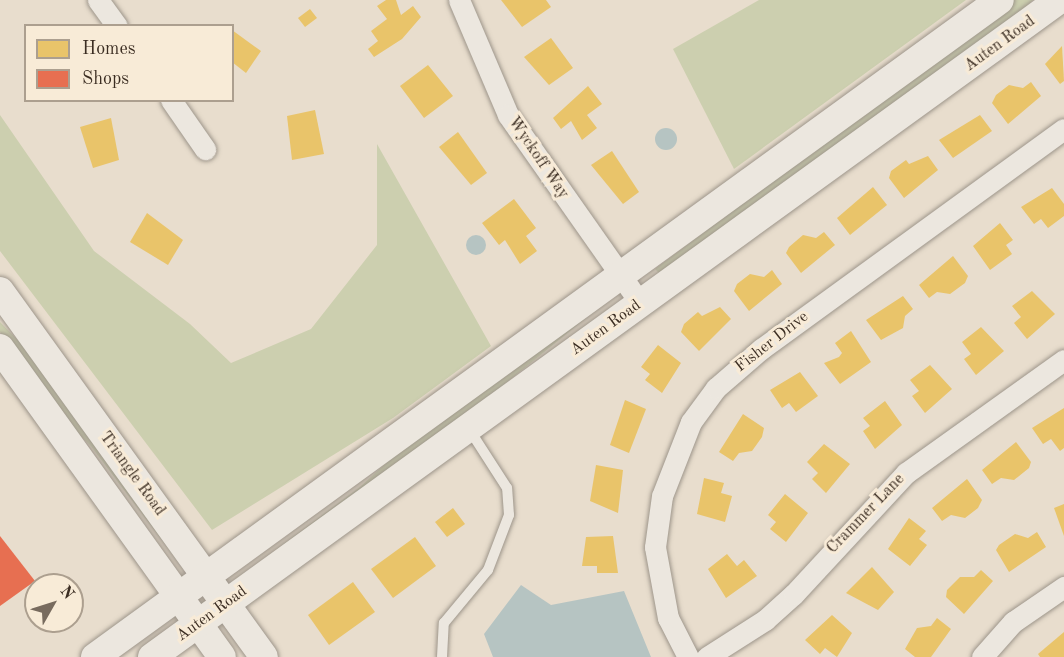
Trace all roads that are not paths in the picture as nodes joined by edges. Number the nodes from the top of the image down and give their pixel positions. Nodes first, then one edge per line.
1 (98, 0) edge
2 (459, 0) edge
3 (1000, 0) edge
4 (1059, 0) edge
5 (116, 24) edge
6 (172, 102) edge
7 (1064, 129) edge
8 (205, 149) dead end
9 (621, 275) junction
10 (0, 291) edge
11 (640, 303) junction
12 (0, 348) edge
13 (1064, 360) edge
14 (468, 428) junction
15 (205, 576) junction
16 (1064, 586) edge
17 (179, 596) junction
18 (226, 604) junction
19 (198, 624) junction
20 (94, 657) edge
21 (152, 657) edge
22 (222, 657) edge
23 (264, 657) edge
24 (442, 657) edge
25 (688, 657) edge
26 (707, 657) edge
27 (982, 657) edge

1 - 5 street
2 - 9 street, Wyckoff Way
3 - 9 street, Auten Road
4 - 11 street, Auten Road
6 - 8 street
7 - 25 street, Fisher Drive
9 - 11 street, Wyckoff Way
9 - 15 street, Auten Road
10 - 15 street, Triangle Road
11 - 14 street, Auten Road
12 - 17 street, Triangle Road
13 - 26 street, Crammer Lane
14 - 18 street, Auten Road
14 - 24 lane
15 - 17 street, Auten Road
15 - 18 street, Triangle Road
16 - 27 street
17 - 19 street, Triangle Road
17 - 20 street, Auten Road
18 - 19 street, Auten Road
18 - 23 street, Triangle Road
19 - 21 street, Auten Road
19 - 22 street, Triangle Road

